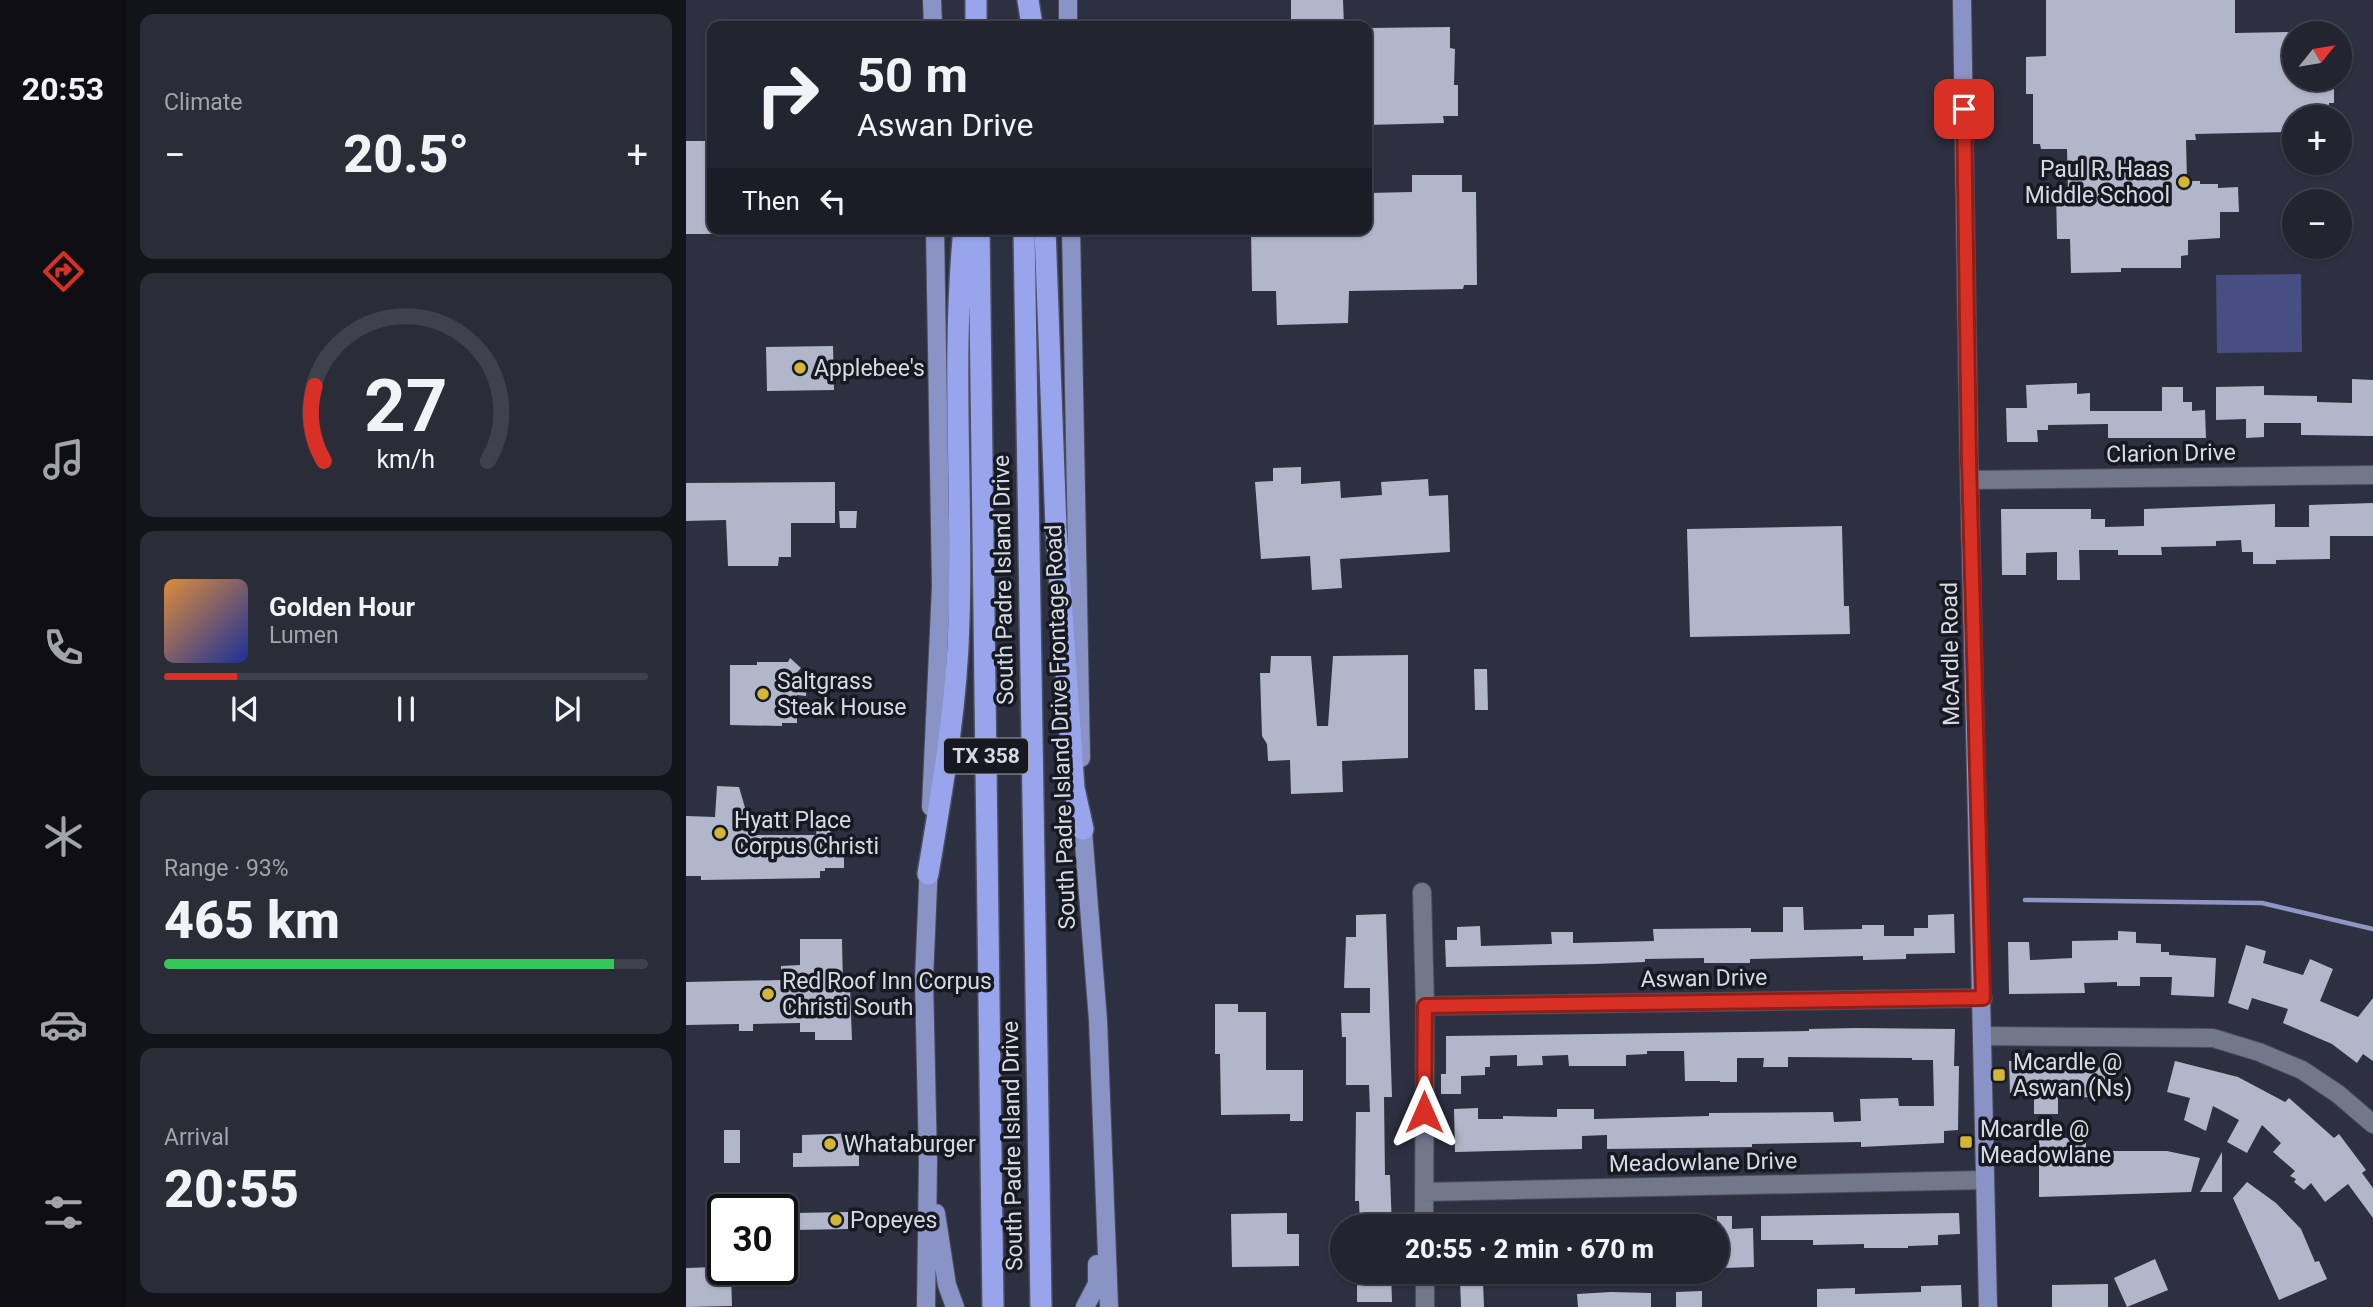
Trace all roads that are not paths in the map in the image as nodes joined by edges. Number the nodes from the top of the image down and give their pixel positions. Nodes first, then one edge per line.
1 (932, 0) edge
2 (976, 0) edge
3 (1020, 0) edge
4 (1028, 0) edge
5 (1068, 0) edge
6 (1962, 0) edge
7 (933, 21) edge
8 (976, 21) edge
9 (1021, 21) edge
10 (1031, 21) edge
11 (1069, 21) edge
12 (935, 235) edge
13 (964, 235) edge
14 (979, 235) edge
15 (1024, 235) edge
16 (1045, 235) edge
17 (1071, 235) edge
18 (2373, 475) edge
19 (1970, 480) junction
20 (1083, 829) junction
21 (928, 874) junction
22 (1422, 892) dead end
23 (1983, 998) junction
24 (1425, 1006) junction
25 (1982, 1036) junction
26 (2373, 1124) edge
27 (928, 1161) junction
28 (1105, 1178) junction
29 (1984, 1181) junction
30 (1424, 1192) junction
31 (1424, 1214) edge
32 (1424, 1284) edge
33 (926, 1307) edge
34 (955, 1307) edge
35 (993, 1307) edge
36 (1041, 1307) edge
37 (1086, 1307) edge
38 (1109, 1307) edge
39 (1425, 1307) edge
40 (1988, 1307) edge

1 - 7 main road
2 - 8 highway
3 - 9 highway
4 - 10 highway
5 - 11 main road
6 - 19 main road, McArdle Road
12 - 21 main road
13 - 21 highway
14 - 35 highway, South Padre Island Drive / TX 358
15 - 36 highway, South Padre Island Drive / TX 358
16 - 20 highway
17 - 20 main road, South Padre Island Drive Frontage Road
18 - 19 street, Clarion Drive
19 - 23 main road, McArdle Road
20 - 28 main road, South Padre Island Drive Frontage Road
21 - 27 main road
22 - 24 street
23 - 24 street, Aswan Drive
23 - 25 main road, McArdle Road
24 - 30 street
25 - 26 street
25 - 29 main road, McArdle Road
27 - 33 main road
27 - 34 main road
28 - 37 main road
28 - 38 main road, South Padre Island Drive Frontage Road
29 - 30 street, Meadowlane Drive
29 - 40 main road, McArdle Road
30 - 31 street
32 - 39 street

